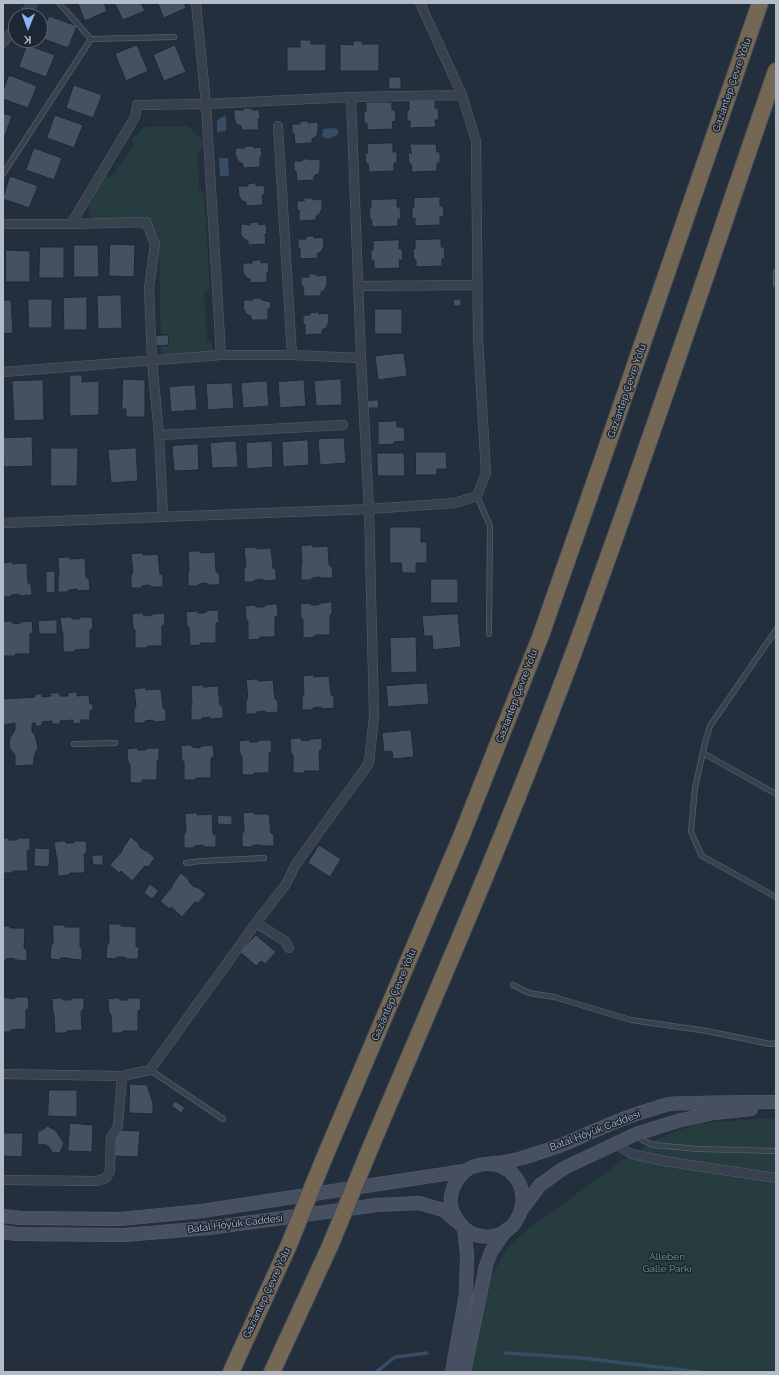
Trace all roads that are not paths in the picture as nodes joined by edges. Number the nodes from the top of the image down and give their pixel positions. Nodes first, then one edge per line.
1 (59, 3) edge
2 (196, 3) edge
3 (420, 3) edge
4 (760, 3) edge
5 (174, 37) dead end
6 (91, 40) junction
7 (776, 71) edge
8 (462, 95) junction
9 (351, 97) junction
10 (206, 104) junction
11 (278, 126) dead end
12 (3, 174) edge
13 (3, 224) edge
14 (71, 224) junction
15 (776, 272) edge
16 (776, 284) edge
17 (477, 285) junction
18 (358, 286) junction
19 (221, 355) junction
20 (292, 355) junction
21 (361, 358) junction
22 (152, 361) junction
23 (3, 372) edge
24 (343, 425) dead end
25 (159, 435) junction
26 (477, 496) junction
27 (369, 509) junction
28 (163, 517) junction
29 (3, 523) edge
30 (776, 630) edge
31 (489, 634) dead end
32 (115, 743) dead end
33 (74, 744) dead end
34 (703, 752) junction
35 (776, 793) edge
36 (264, 858) dead end
37 (186, 863) dead end
38 (776, 897) edge
39 (256, 923) junction
40 (289, 948) dead end
41 (513, 985) dead end
42 (776, 1043) edge
43 (150, 1070) junction
44 (3, 1074) edge
45 (122, 1076) junction
46 (776, 1102) edge
47 (776, 1107) edge
48 (223, 1120) dead end
49 (636, 1134) junction
50 (614, 1144) junction
51 (776, 1151) edge
52 (486, 1164) junction
53 (464, 1172) junction
54 (776, 1178) edge
55 (3, 1180) edge
56 (522, 1208) junction
57 (3, 1216) edge
58 (462, 1226) junction
59 (506, 1230) junction
60 (3, 1232) edge
61 (230, 1372) edge
62 (272, 1372) edge
63 (452, 1372) edge
64 (464, 1372) edge

1 - 6 lane
2 - 10 street
3 - 8 street
4 - 61 highway, Gaziantep Çevre Yolu, bridge
5 - 6 lane
6 - 12 lane
7 - 62 highway, bridge
8 - 9 street
8 - 17 street
9 - 10 street
9 - 18 street
10 - 14 street
10 - 19 street
11 - 20 street
13 - 14 street
14 - 22 street
15 - 16 lane
17 - 18 street
17 - 26 street
18 - 21 street
19 - 20 street
19 - 22 street
20 - 21 street
21 - 27 street
22 - 23 street
22 - 25 street
24 - 25 street
25 - 28 street
26 - 27 street
26 - 31 lane
27 - 28 street
27 - 39 street
28 - 29 street
30 - 34 lane
32 - 33 lane
34 - 35 lane
34 - 38 lane
36 - 37 lane
39 - 40 street
39 - 43 street
41 - 42 lane
43 - 45 street
43 - 48 lane
44 - 45 street
45 - 55 street
46 - 52 main road, Batal Höyük Caddesi
47 - 49 main road, Batal Höyük Caddesi
49 - 50 main road, Batal Höyük Caddesi
49 - 51 lane
50 - 54 street
50 - 56 main road, Batal Höyük Caddesi
52 - 53 main road, Batal Höyük Caddesi
52 - 56 main road
53 - 57 main road, Batal Höyük Caddesi
53 - 58 main road
56 - 59 main road, Batal Höyük Caddesi
58 - 59 main road, Batal Höyük Caddesi
58 - 60 main road, Batal Höyük Caddesi
58 - 63 main road
59 - 64 main road

